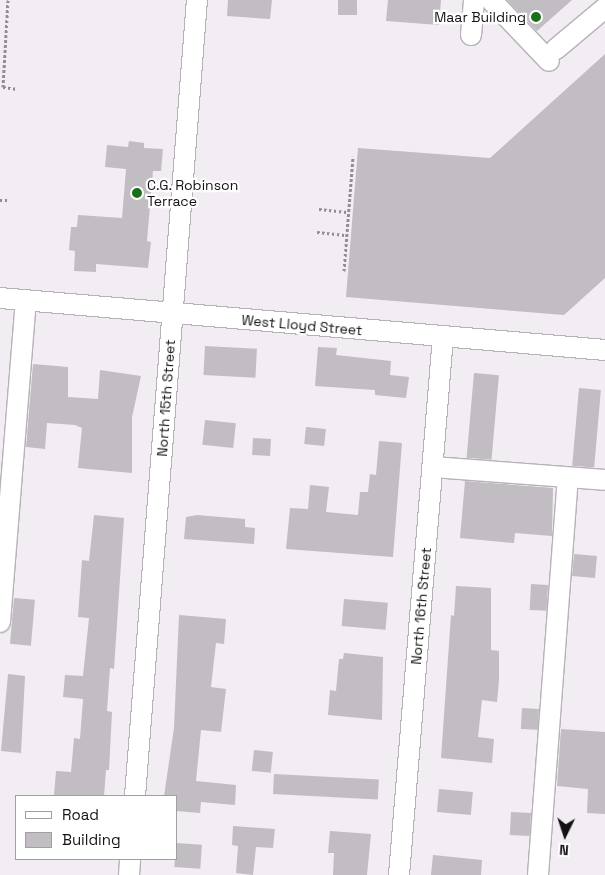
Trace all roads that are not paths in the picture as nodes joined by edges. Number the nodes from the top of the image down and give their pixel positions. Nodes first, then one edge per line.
1 (197, 0) edge
2 (474, 0) edge
3 (491, 0) edge
4 (605, 8) edge
5 (471, 35) dead end
6 (0, 298) edge
7 (26, 301) junction
8 (172, 314) junction
9 (443, 336) junction
10 (605, 350) edge
11 (433, 467) junction
12 (568, 478) junction
13 (605, 480) edge
14 (0, 622) edge
15 (135, 795) edge
16 (130, 860) edge
17 (128, 875) edge
18 (399, 875) edge
19 (538, 875) edge

1 - 8 street, North 15th Street
2 - 5 street
3 - 4 street
6 - 7 street, West Lloyd Street
7 - 8 street, West Lloyd Street
7 - 14 street
8 - 9 street, West Lloyd Street
8 - 15 street, North 15th Street
9 - 10 street, West Lloyd Street
9 - 11 street, North 16th Street
11 - 12 street
11 - 18 street, North 16th Street
12 - 13 street
12 - 19 street
16 - 17 street

